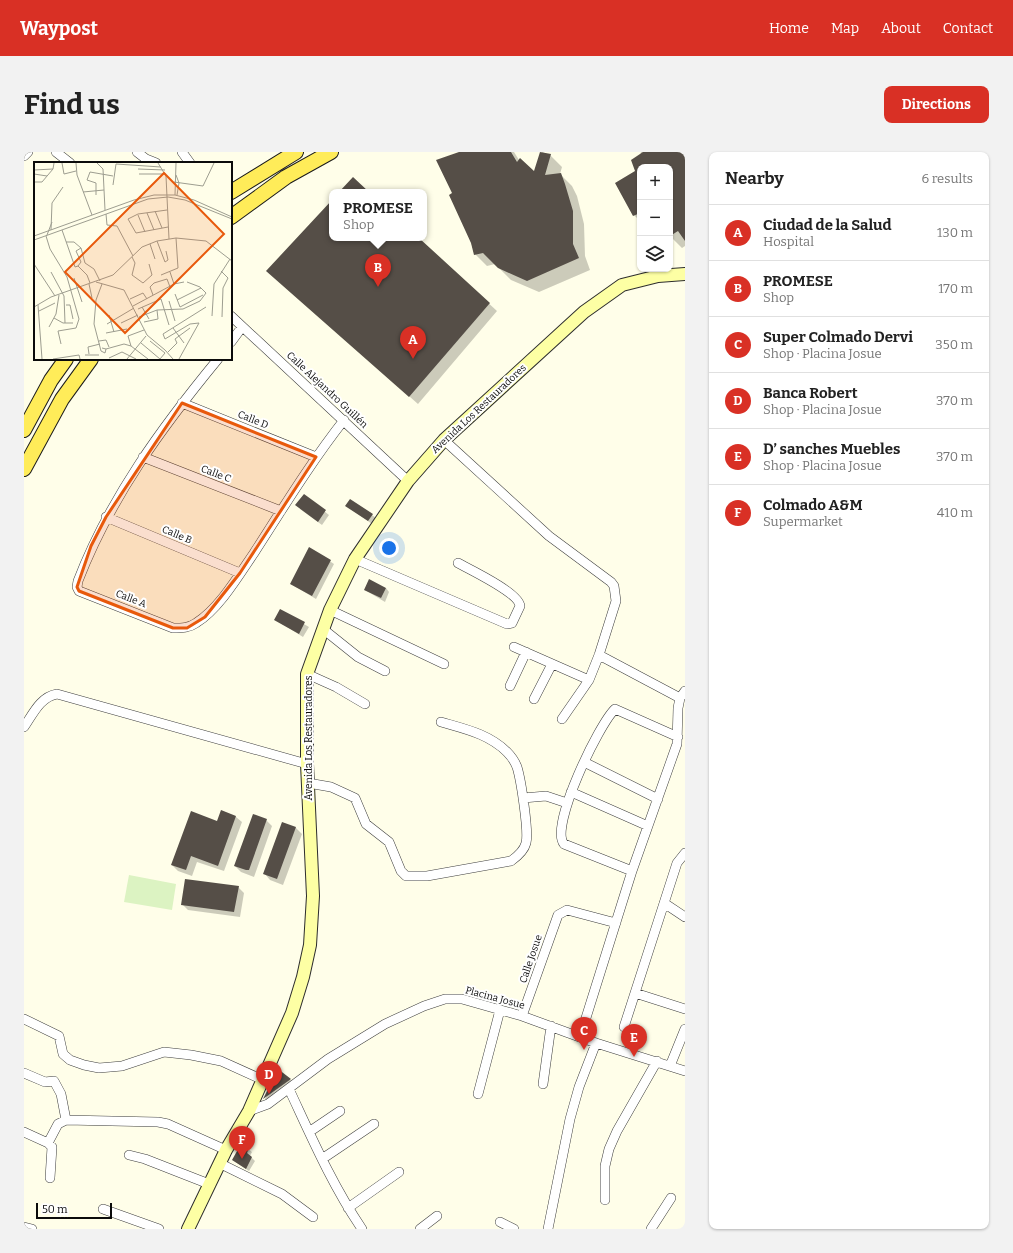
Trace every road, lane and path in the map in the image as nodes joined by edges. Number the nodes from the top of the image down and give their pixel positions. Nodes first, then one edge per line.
1 (28, 152) edge
2 (56, 152) edge
3 (137, 152) edge
4 (182, 152) edge
5 (296, 152) edge
6 (331, 152) edge
7 (24, 156) edge
8 (69, 162) edge
9 (154, 162) edge
10 (189, 162) edge
11 (232, 191) edge
12 (232, 216) edge
13 (685, 274) edge
14 (232, 317) edge
15 (242, 327) junction
16 (232, 341) edge
17 (65, 360) edge
18 (90, 360) edge
19 (217, 360) edge
20 (182, 403) junction
21 (344, 420) junction
22 (24, 430) edge
23 (444, 440) junction
24 (143, 457) junction
25 (316, 457) junction
26 (24, 469) edge
27 (408, 481) junction
28 (282, 511) junction
29 (106, 517) junction
30 (355, 559) junction
31 (458, 563) dead end
32 (240, 574) junction
33 (330, 610) junction
34 (323, 629) junction
35 (514, 647) dead end
36 (526, 652) junction
37 (598, 655) junction
38 (444, 664) dead end
39 (552, 664) junction
40 (385, 671) dead end
41 (307, 674) junction
42 (589, 680) junction
43 (510, 686) dead end
44 (683, 695) edge
45 (534, 699) dead end
46 (365, 704) dead end
47 (562, 719) dead end
48 (441, 722) dead end
49 (24, 727) edge
50 (678, 737) junction
51 (584, 762) junction
52 (307, 764) junction
53 (308, 783) junction
54 (571, 792) junction
55 (523, 798) junction
56 (658, 799) junction
57 (567, 802) junction
58 (648, 826) junction
59 (685, 853) edge
60 (632, 871) junction
61 (664, 903) junction
62 (685, 917) edge
63 (616, 924) junction
64 (635, 993) junction
65 (685, 1009) edge
66 (500, 1010) junction
67 (522, 1016) junction
68 (24, 1018) edge
69 (551, 1026) junction
70 (624, 1027) dead end
71 (685, 1029) edge
72 (580, 1037) junction
73 (596, 1043) junction
74 (657, 1061) junction
75 (670, 1066) junction
76 (685, 1071) edge
77 (24, 1073) edge
78 (263, 1080) junction
79 (543, 1084) dead end
80 (289, 1089) junction
81 (478, 1094) dead end
82 (249, 1111) junction
83 (340, 1111) dead end
84 (66, 1120) junction
85 (374, 1124) dead end
86 (24, 1132) edge
87 (309, 1132) junction
88 (48, 1143) junction
89 (226, 1150) junction
90 (129, 1155) dead end
91 (322, 1159) junction
92 (220, 1163) junction
93 (399, 1172) dead end
94 (50, 1178) dead end
95 (210, 1184) junction
96 (671, 1198) dead end
97 (605, 1200) dead end
98 (348, 1208) junction
99 (103, 1209) dead end
100 (437, 1216) dead end
101 (313, 1217) dead end
102 (500, 1222) dead end
103 (24, 1227) edge
104 (32, 1229) edge
105 (159, 1229) edge
106 (188, 1229) edge
107 (362, 1229) edge
108 (420, 1229) edge
109 (514, 1229) edge
110 (548, 1229) edge
111 (651, 1229) edge

1 - 7 street
2 - 8 street
3 - 9 street
4 - 10 street
5 - 11 main road
6 - 12 main road
13 - 23 street, Avenida Los Restauradores
14 - 15 street, Calle Alejandro Guillén
15 - 16 street
15 - 21 street, Calle Alejandro Guillén
17 - 22 main road
18 - 26 main road
19 - 20 street, Calle A
20 - 24 street, Calle A
20 - 25 street, Calle D
21 - 25 street, Calle A
21 - 27 street, Calle Alejandro Guillén
23 - 27 street, Avenida Los Restauradores
23 - 37 street
24 - 28 street, Calle C
24 - 29 street, Calle A
25 - 28 street, Calle A
27 - 30 street, Avenida Los Restauradores
28 - 32 street, Calle A
29 - 32 street, Calle B
29 - 32 street, Calle A
30 - 31 street
30 - 33 street, Avenida Los Restauradores
33 - 34 street, Avenida Los Restauradores
33 - 38 street
34 - 40 street
34 - 41 street, Avenida Los Restauradores
35 - 36 street
36 - 39 street
36 - 43 street
37 - 42 street
37 - 44 street
39 - 42 street
39 - 45 street
41 - 46 street
41 - 52 street, Avenida Los Restauradores
42 - 47 street
44 - 50 street
48 - 55 street
49 - 52 street
50 - 51 street
50 - 56 street
51 - 54 street
51 - 56 street
52 - 53 street, Avenida Los Restauradores
53 - 55 street
53 - 78 street, Avenida Los Restauradores
54 - 57 street
54 - 58 street
55 - 57 street
56 - 58 street
57 - 60 street
58 - 60 street
59 - 61 street
60 - 63 street
61 - 62 street
61 - 64 street
63 - 67 street, Calle Josue
63 - 72 street
64 - 65 street
64 - 70 street
66 - 67 street, Placina Josue
66 - 80 street, Placina Josue
66 - 81 street
67 - 69 street, Placina Josue
68 - 78 street
69 - 72 street, Placina Josue
69 - 79 street
71 - 75 street
72 - 73 street, Placina Josue
73 - 74 street, Placina Josue
73 - 110 street
74 - 75 street, Placina Josue
74 - 97 street
75 - 76 street, Placina Josue
77 - 84 street
78 - 82 street, Avenida Los Restauradores
80 - 82 street, Placina Josue
80 - 87 street
82 - 89 street, Avenida Los Restauradores
83 - 87 street
84 - 88 street
84 - 89 street
85 - 91 street
86 - 88 street
87 - 91 street
88 - 94 street
89 - 92 street, Avenida Los Restauradores
90 - 95 street
91 - 98 street
92 - 95 street, Avenida Los Restauradores
92 - 101 street
93 - 98 street
95 - 106 street, Avenida Los Restauradores
96 - 111 street
98 - 107 street
99 - 105 street
100 - 108 street
102 - 109 street
103 - 104 street

